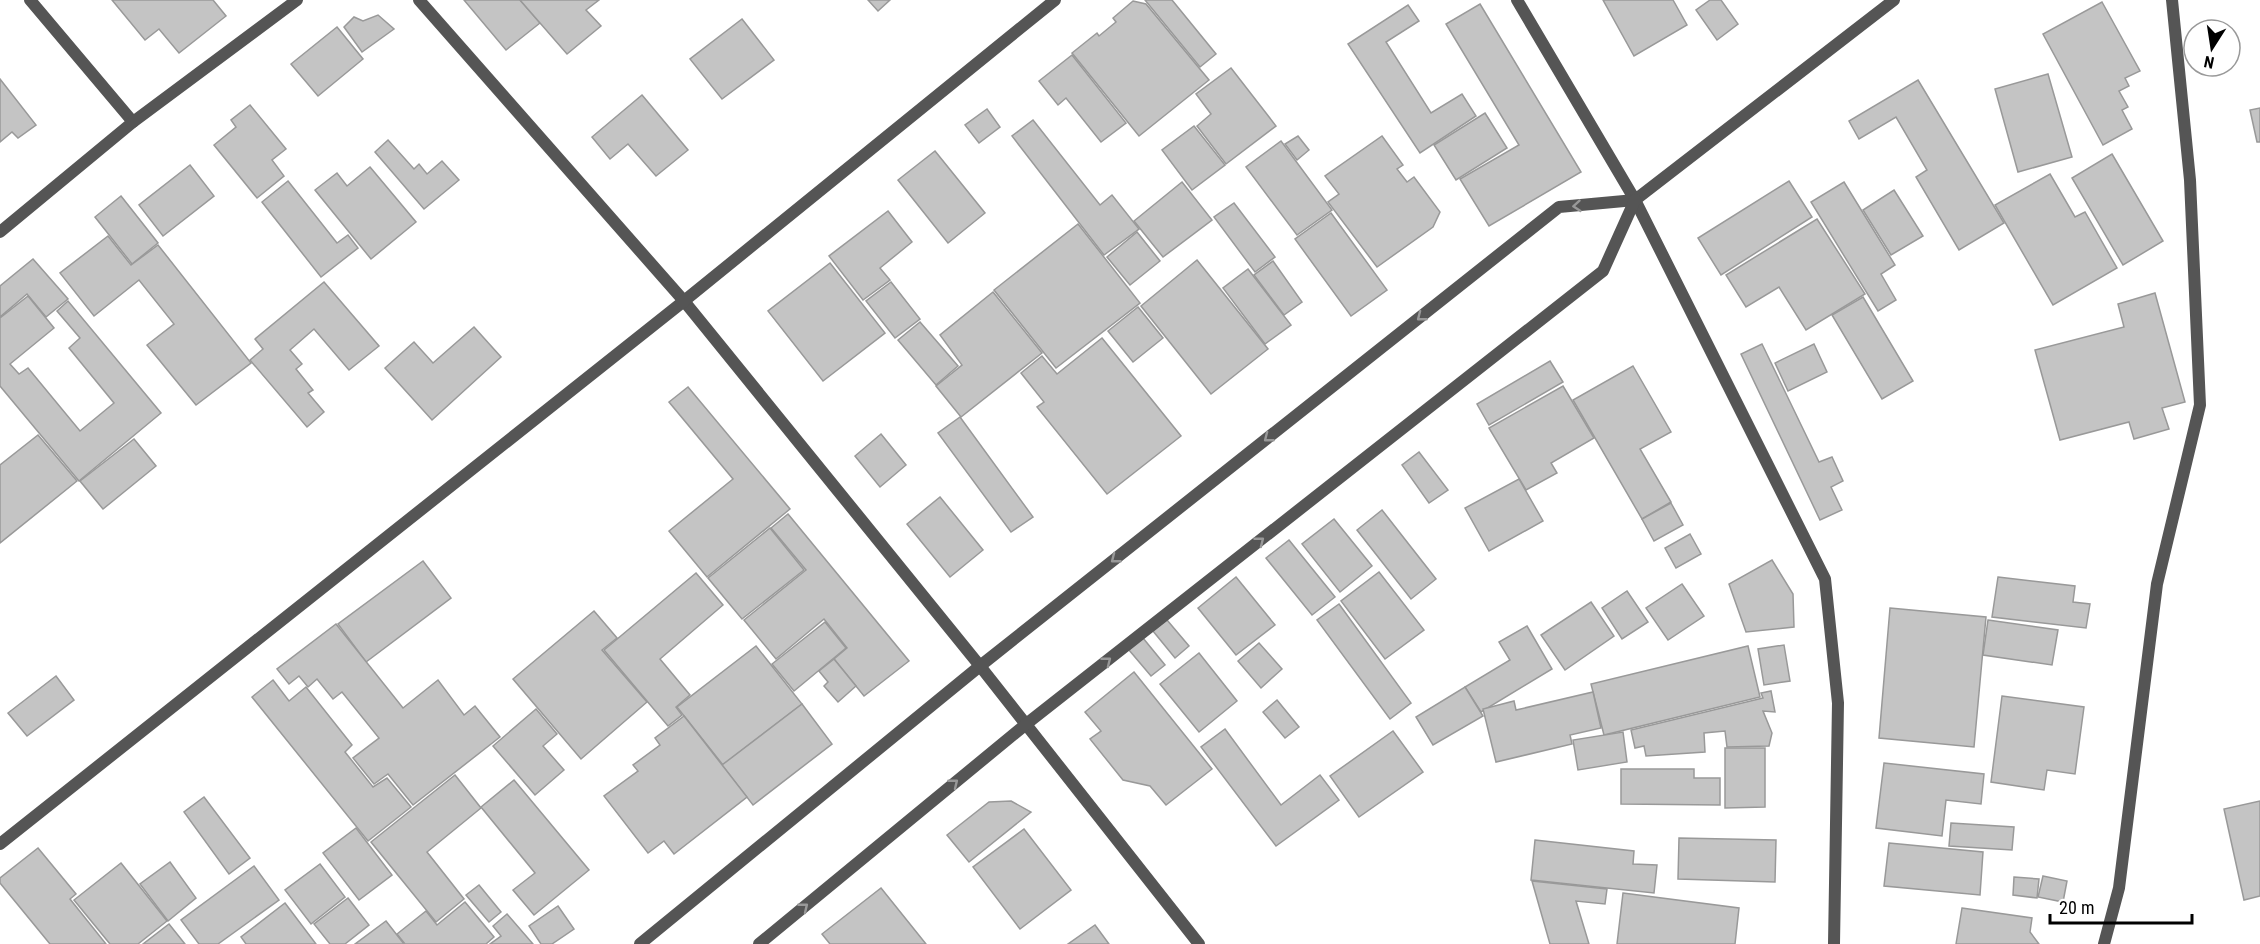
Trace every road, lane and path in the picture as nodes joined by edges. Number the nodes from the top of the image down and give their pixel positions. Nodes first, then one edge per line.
1 (30, 0) edge
2 (297, 0) edge
3 (419, 0) edge
4 (1055, 0) edge
5 (1517, 0) edge
6 (1894, 0) edge
7 (2172, 0) edge
8 (133, 122) junction
9 (1635, 200) junction
10 (0, 232) edge
11 (684, 302) junction
12 (980, 666) junction
13 (1025, 725) junction
14 (0, 844) edge
15 (640, 944) edge
16 (759, 944) edge
17 (1199, 944) edge
18 (1834, 944) edge
19 (2104, 944) edge

1 - 8 street
2 - 8 street
3 - 11 street
4 - 11 street
5 - 9 street
6 - 9 street
7 - 19 street
8 - 10 street
9 -> 12 street
13 -> 9 street
9 - 18 street
11 - 12 street
11 - 14 street
12 - 13 street
12 - 15 street
16 -> 13 street
13 - 17 street

